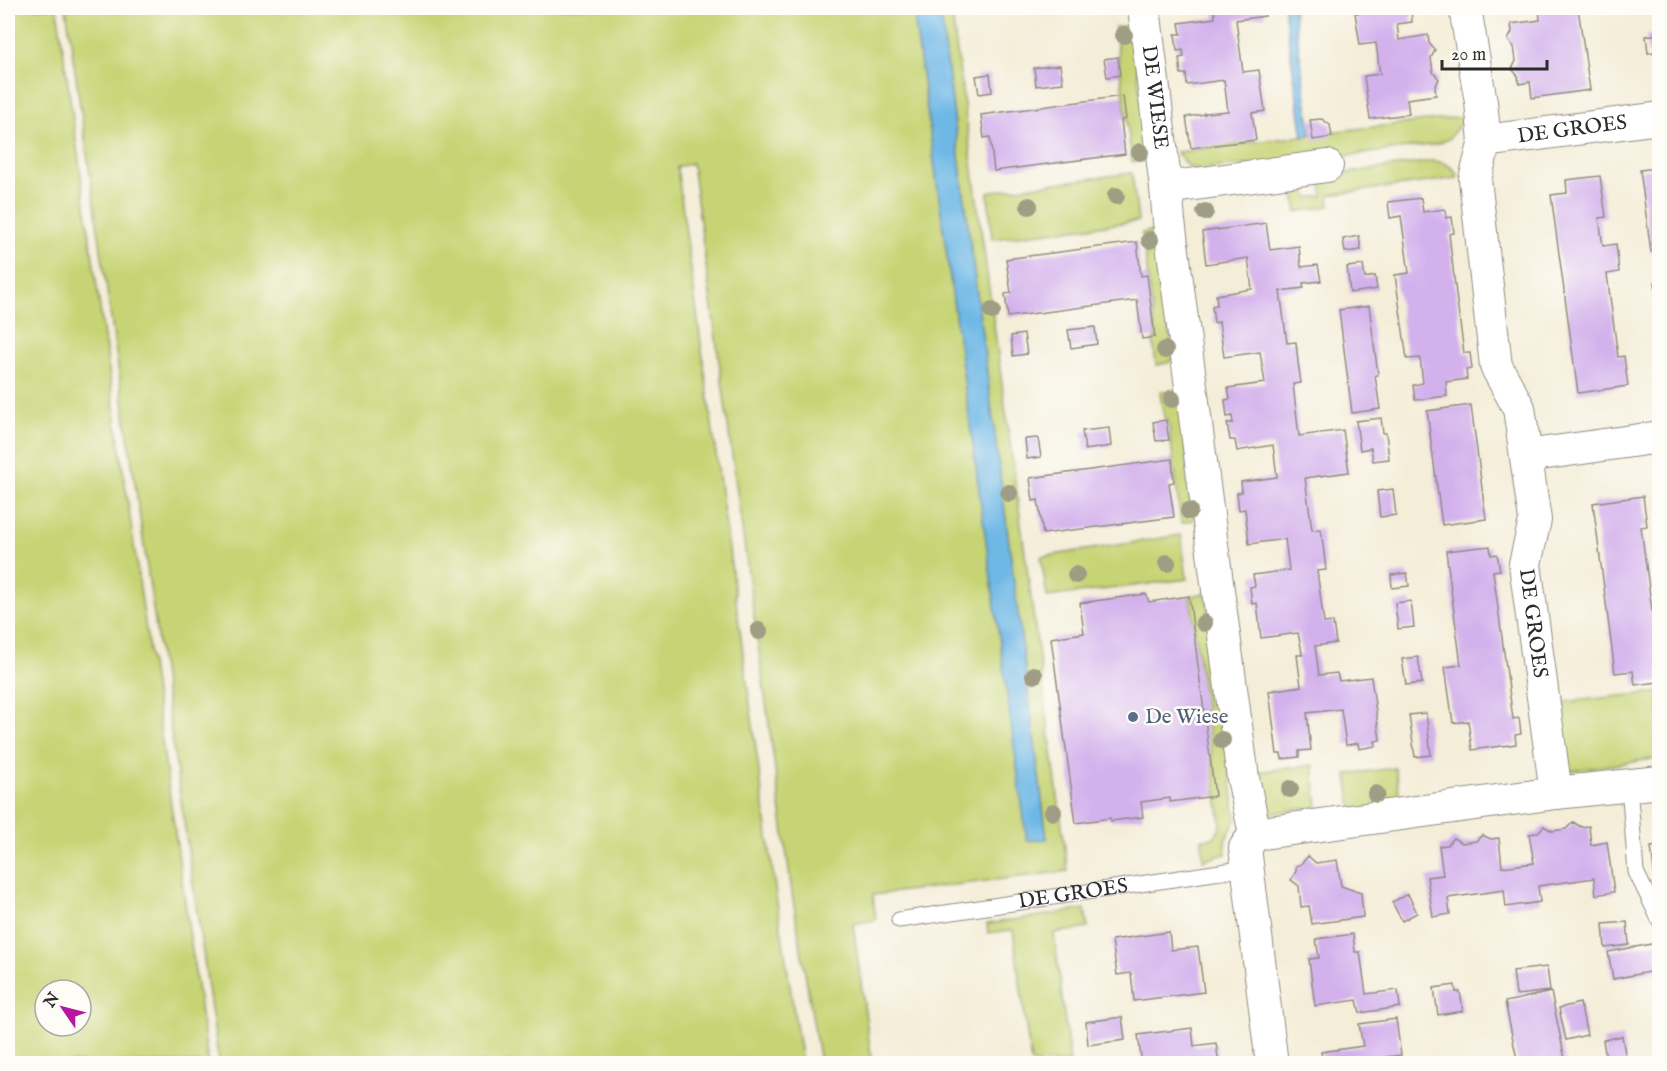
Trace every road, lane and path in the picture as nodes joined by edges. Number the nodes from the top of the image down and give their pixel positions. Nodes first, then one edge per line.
1 (1144, 8) edge
2 (1465, 8) edge
3 (1659, 118) edge
4 (1485, 141) junction
5 (1327, 166) dead end
6 (1166, 188) junction
7 (1659, 437) edge
8 (1526, 456) junction
9 (1644, 783) edge
10 (1556, 793) junction
11 (1255, 834) junction
12 (1247, 868) junction
13 (899, 920) dead end
14 (1659, 921) edge
15 (1272, 1064) edge

1 - 6 street, DE WIESE
2 - 4 street, DE GROES
3 - 4 street, DE GROES
4 - 8 street, DE GROES
5 - 6 street
6 - 11 street, DE WIESE
7 - 8 street
8 - 10 street, DE GROES
9 - 10 street
9 - 14 lane
10 - 11 street
11 - 12 street
12 - 13 lane, DE GROES
12 - 15 street

